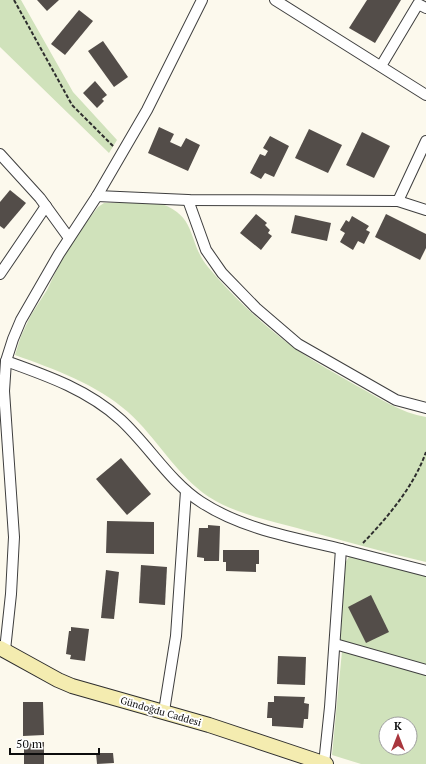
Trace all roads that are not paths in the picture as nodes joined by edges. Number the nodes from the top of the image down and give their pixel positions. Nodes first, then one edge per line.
1 (202, 0) edge
2 (275, 0) edge
3 (426, 8) edge
4 (381, 66) junction
5 (426, 95) edge
6 (426, 141) edge
7 (0, 154) edge
8 (97, 196) junction
9 (188, 200) junction
10 (398, 201) junction
11 (46, 206) junction
12 (426, 210) edge
13 (69, 238) junction
14 (0, 274) edge
15 (6, 361) junction
16 (426, 408) edge
17 (186, 492) junction
18 (341, 549) junction
19 (426, 571) edge
20 (334, 644) junction
21 (2, 649) edge
22 (426, 670) edge
23 (164, 711) junction
24 (324, 764) edge

1 - 8 street
2 - 4 street
3 - 4 street
4 - 5 street
6 - 10 street
7 - 11 street
8 - 9 street
8 - 13 street
9 - 10 street
9 - 16 street
10 - 12 street
11 - 13 street
11 - 14 street
13 - 15 street
15 - 17 street
15 - 21 street
17 - 18 street
17 - 23 street
18 - 19 street
18 - 20 street
20 - 22 street
20 - 24 street
21 - 23 street, Gündoğdu Caddesi
23 - 24 street, Gündoğdu Caddesi

